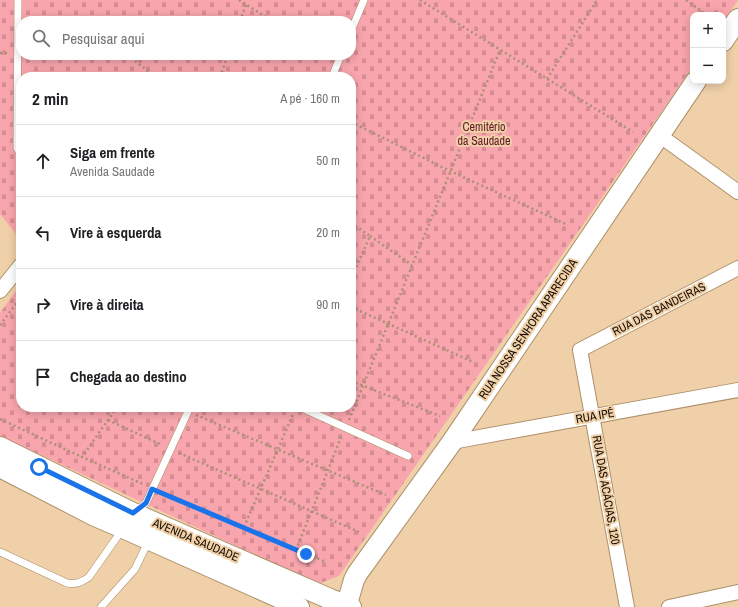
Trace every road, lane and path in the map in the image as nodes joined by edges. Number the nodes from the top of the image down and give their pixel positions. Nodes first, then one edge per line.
1 (18, 0) edge
2 (239, 0) edge
3 (364, 0) edge
4 (420, 0) edge
5 (598, 0) edge
6 (686, 0) edge
7 (246, 5) junction
8 (703, 12) edge
9 (18, 16) edge
10 (242, 16) edge
11 (264, 16) edge
12 (356, 19) edge
13 (737, 22) edge
14 (726, 37) edge
15 (500, 50) junction
16 (19, 60) edge
17 (134, 60) edge
18 (226, 60) edge
19 (339, 60) edge
20 (19, 72) edge
21 (149, 72) edge
22 (222, 72) edge
23 (334, 72) edge
24 (547, 79) junction
25 (694, 84) edge
26 (356, 124) edge
27 (633, 132) dead end
28 (659, 135) junction
29 (450, 171) junction
30 (738, 192) edge
31 (568, 224) dead end
32 (356, 226) edge
33 (370, 236) junction
34 (412, 265) junction
35 (356, 268) edge
36 (738, 268) edge
37 (16, 271) edge
38 (0, 291) edge
39 (16, 303) edge
40 (356, 309) edge
41 (388, 324) junction
42 (0, 325) edge
43 (580, 350) joint
44 (473, 362) dead end
45 (356, 383) edge
46 (363, 386) junction
47 (738, 390) edge
48 (356, 402) edge
49 (114, 412) edge
50 (188, 412) edge
51 (196, 412) edge
52 (294, 412) edge
53 (311, 412) edge
54 (352, 412) edge
55 (440, 416) dead end
56 (592, 417) junction
57 (0, 419) edge
58 (108, 420) junction
59 (345, 428) junction
60 (452, 442) junction
61 (0, 447) edge
62 (171, 449) junction
63 (278, 449) junction
64 (408, 456) dead end
65 (82, 457) junction
66 (0, 467) edge
67 (328, 470) junction
68 (261, 488) junction
69 (152, 489) junction
70 (386, 494) dead end
71 (312, 511) junction
72 (128, 521) junction
73 (244, 527) junction
74 (359, 532) dead end
75 (150, 540) junction
76 (296, 550) junction
77 (0, 552) edge
78 (326, 562) dead end
79 (738, 592) edge
80 (340, 605) edge
81 (101, 607) edge
82 (299, 607) edge
83 (627, 607) edge
84 (669, 607) edge

1 - 9 lane
2 - 7 path
3 - 12 lane
4 - 15 path
5 - 24 path
6 - 8 path
7 - 10 path
7 - 11 path
13 - 14 main road
15 - 24 path
15 - 29 path
16 - 20 lane
17 - 21 path
18 - 22 path
19 - 23 lane
24 - 27 path
25 - 28 main road, RUA NOSSA SENHORA APARECIDA
26 - 29 path
28 - 30 street
28 - 60 main road, RUA NOSSA SENHORA APARECIDA
29 - 31 path
29 - 34 path
32 - 33 path
33 - 34 path
33 - 35 path
34 - 41 path
36 - 43 street, RUA DAS BANDEIRAS
37 - 38 street
39 - 42 path
40 - 41 path
41 - 44 path
41 - 46 path
43 - 56 street, RUA DAS ACÁCIAS, 120
45 - 46 path
46 - 48 path
46 - 55 path
47 - 56 street, RUA IPÊ
49 - 58 path
50 - 62 lane
51 - 63 path
52 - 63 path
53 - 59 lane
54 - 59 path
56 - 60 street, RUA IPÊ
56 - 83 street, RUA DAS ACÁCIAS, 120
57 - 65 path
58 - 62 path
58 - 65 path
59 - 64 lane
59 - 67 path
60 - 80 main road, RUA NOSSA SENHORA APARECIDA
61 - 72 main road, AVENIDA SAUDADE
62 - 68 path
62 - 69 lane
63 - 67 path
63 - 68 path
65 - 69 path
66 - 72 main road, AVENIDA SAUDADE
67 - 70 path
67 - 71 path
68 - 71 path
68 - 73 path
69 - 72 lane
69 - 73 path
71 - 74 path
71 - 76 path
72 - 75 main road, AVENIDA SAUDADE
72 - 77 lane
72 - 80 main road, AVENIDA SAUDADE
73 - 76 path
75 - 81 lane
75 - 82 main road, AVENIDA SAUDADE
76 - 78 path
79 - 84 street

